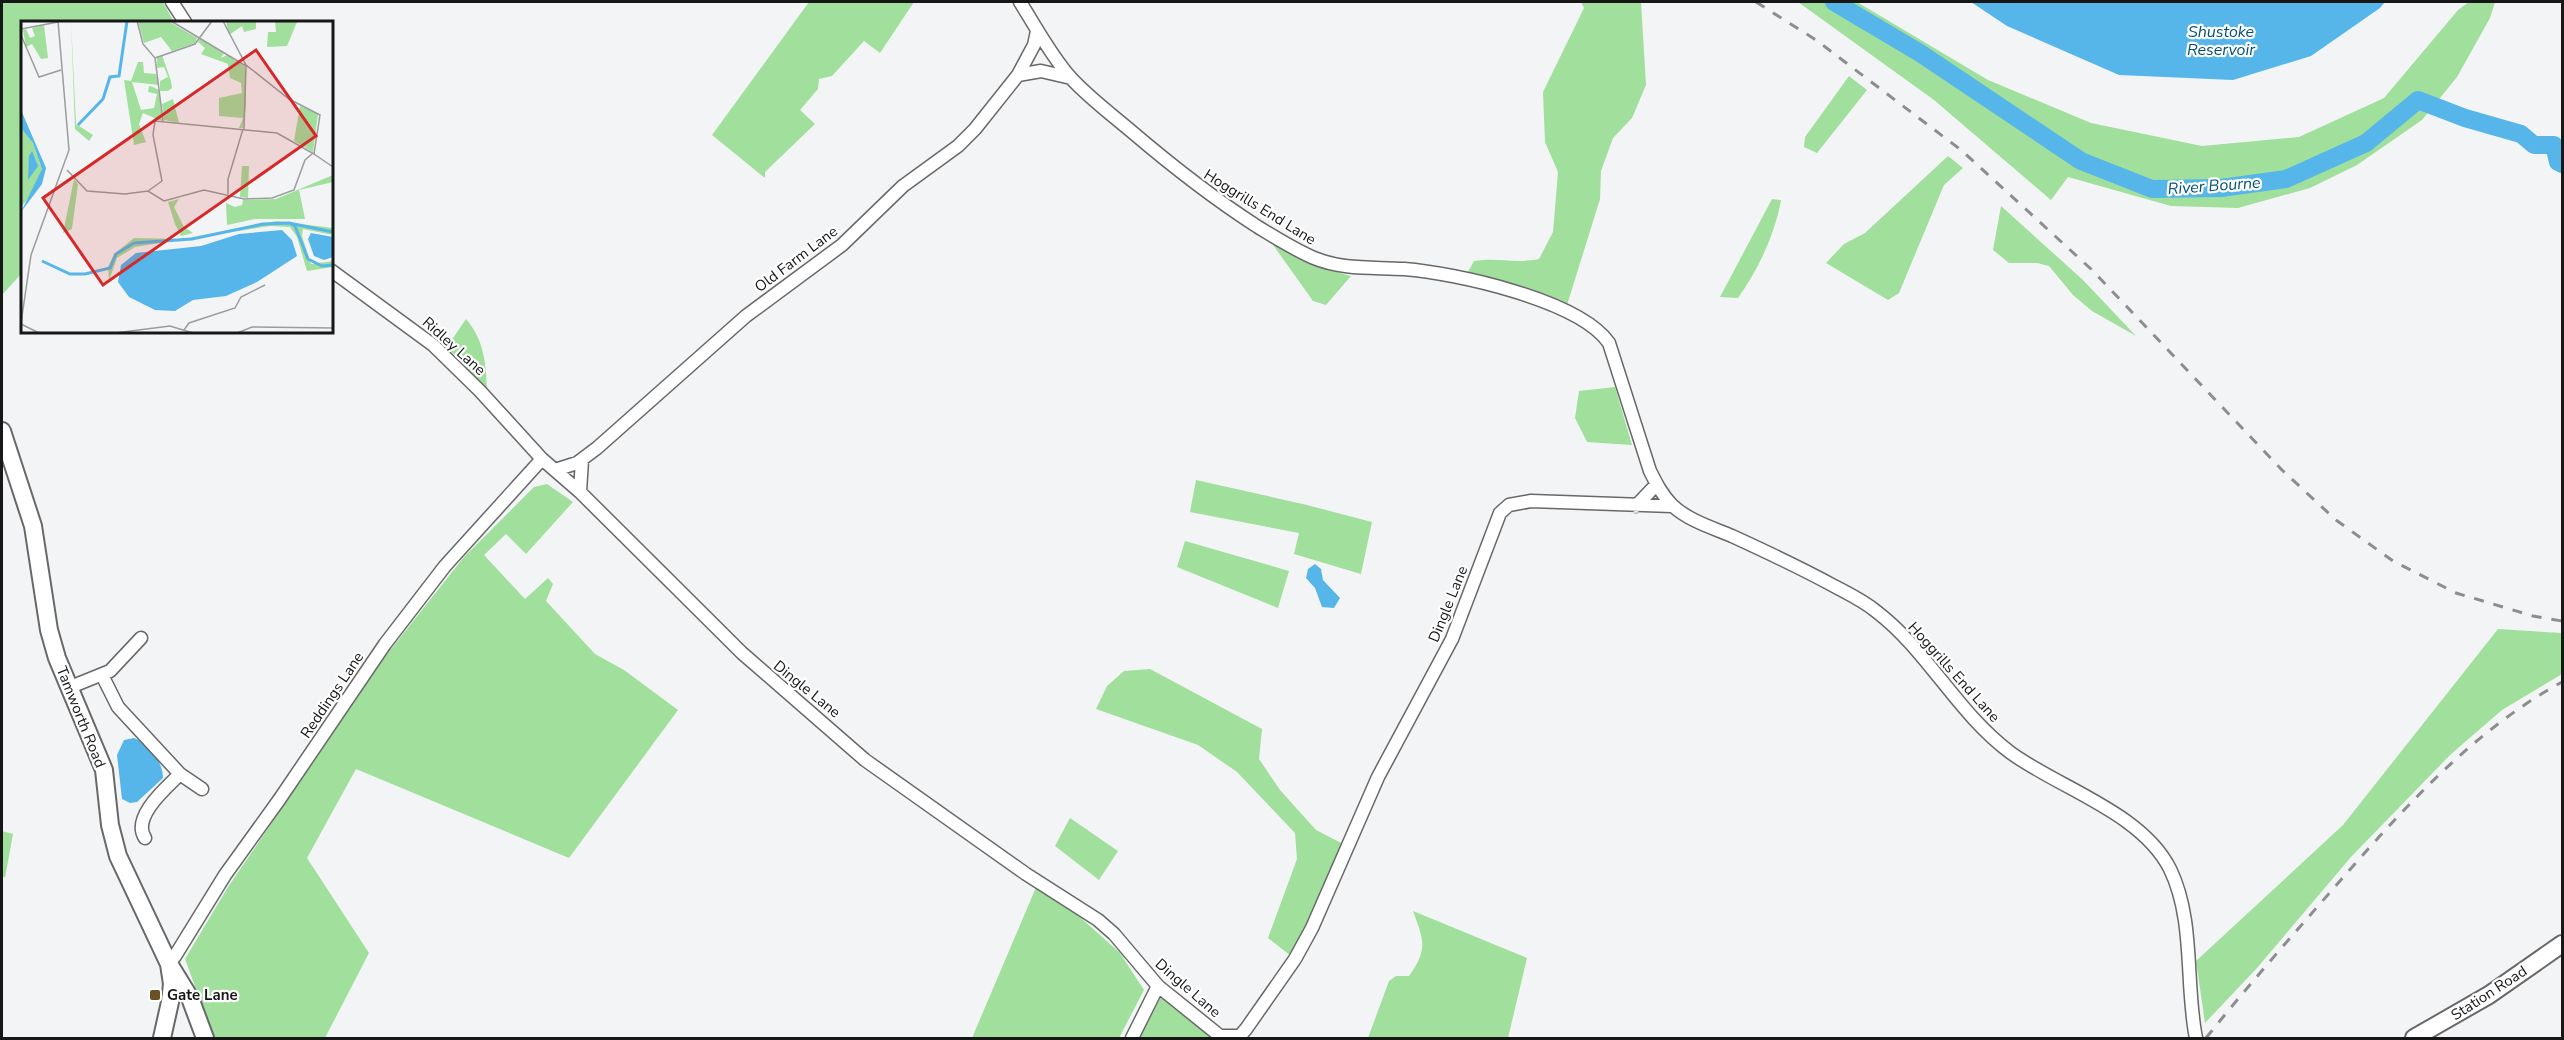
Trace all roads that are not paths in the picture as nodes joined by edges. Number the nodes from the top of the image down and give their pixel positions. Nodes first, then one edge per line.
1 (172, 2) edge
2 (1020, 2) edge
3 (184, 21) edge
4 (1037, 31) junction
5 (1018, 75) junction
6 (1071, 78) junction
7 (333, 272) edge
8 (2, 431) edge
9 (542, 459) junction
10 (582, 460) junction
11 (555, 470) junction
12 (1656, 485) junction
13 (580, 492) junction
14 (1636, 506) junction
15 (1672, 506) junction
16 (141, 638) dead end
17 (102, 675) junction
18 (68, 688) junction
19 (180, 774) junction
20 (202, 789) dead end
21 (145, 838) dead end
22 (2562, 944) edge
23 (169, 964) junction
24 (1158, 986) junction
25 (171, 997) junction
26 (190, 998) junction
27 (2195, 1034) edge
28 (162, 1038) edge
29 (205, 1038) edge
30 (1132, 1038) edge
31 (2414, 1038) edge

1 - 3 street
2 - 4 street, Hoggrills End Lane
4 - 5 street, Old Farm Lane
4 - 6 street, Hoggrills End Lane
5 - 6 street
5 - 10 street, Old Farm Lane
6 - 12 street, Hoggrills End Lane
7 - 9 street, Ridley Lane
8 - 18 main road, Tamworth Road
9 - 11 street, Dingle Lane
9 - 23 street, Reddings Lane
10 - 11 street, Old Farm Lane
10 - 13 street
11 - 13 street, Dingle Lane
12 - 14 street
12 - 15 street, Hoggrills End Lane
13 - 24 street, Dingle Lane
14 - 15 street, Dingle Lane
14 - 24 street, Dingle Lane
15 - 27 street, Hoggrills End Lane
16 - 17 street
17 - 18 street
17 - 19 street
18 - 23 main road, Tamworth Road
19 - 20 street
19 - 21 street
22 - 31 main road, Station Road
23 - 25 main road, Tamworth Road
23 - 26 main road
24 - 30 street
25 - 26 main road
25 - 28 main road, Tamworth Road
26 - 29 main road

